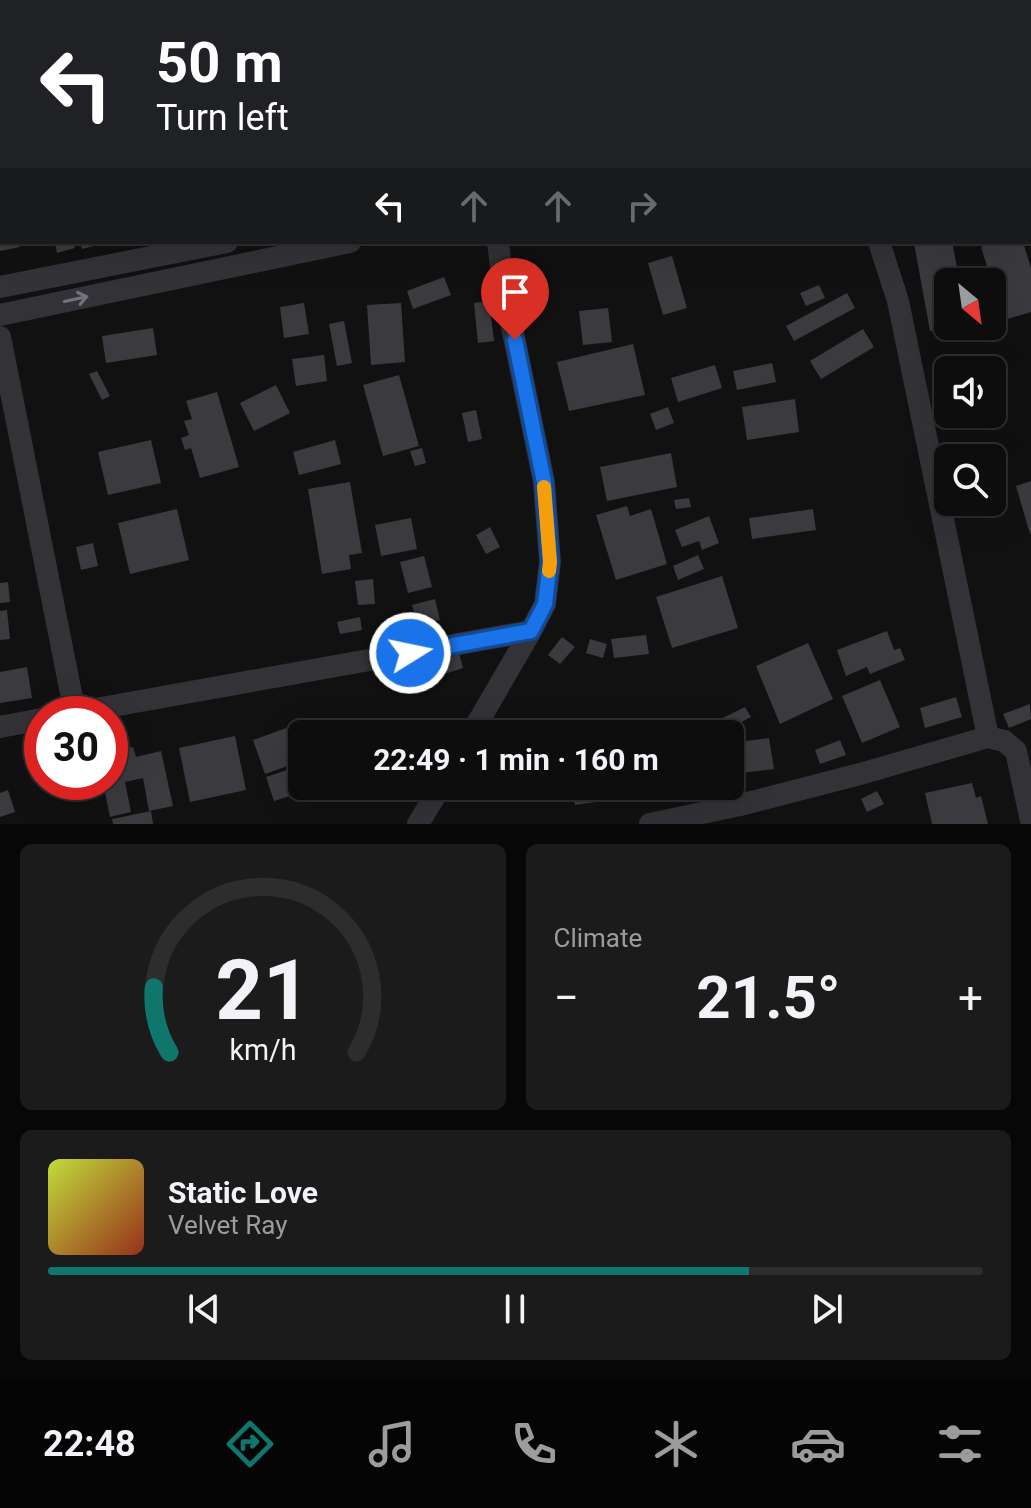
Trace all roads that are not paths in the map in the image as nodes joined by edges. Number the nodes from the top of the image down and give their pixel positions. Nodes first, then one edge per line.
1 (217, 244) edge
2 (340, 244) edge
3 (498, 244) edge
4 (880, 244) edge
5 (0, 287) edge
6 (0, 315) edge
7 (0, 337) edge
8 (531, 631) junction
9 (69, 696) edge
10 (128, 703) edge
11 (479, 720) edge
12 (24, 722) edge
13 (0, 727) edge
14 (988, 737) junction
15 (433, 800) edge
16 (744, 815) edge
17 (1031, 821) edge
18 (418, 824) edge
19 (650, 824) edge

1 - 5 street
6 -> 2 street
3 - 8 street
4 - 14 street
7 - 9 street
8 - 10 street
8 - 11 street
12 - 13 street
14 - 16 street
14 - 17 street
15 - 18 street
16 - 19 street

